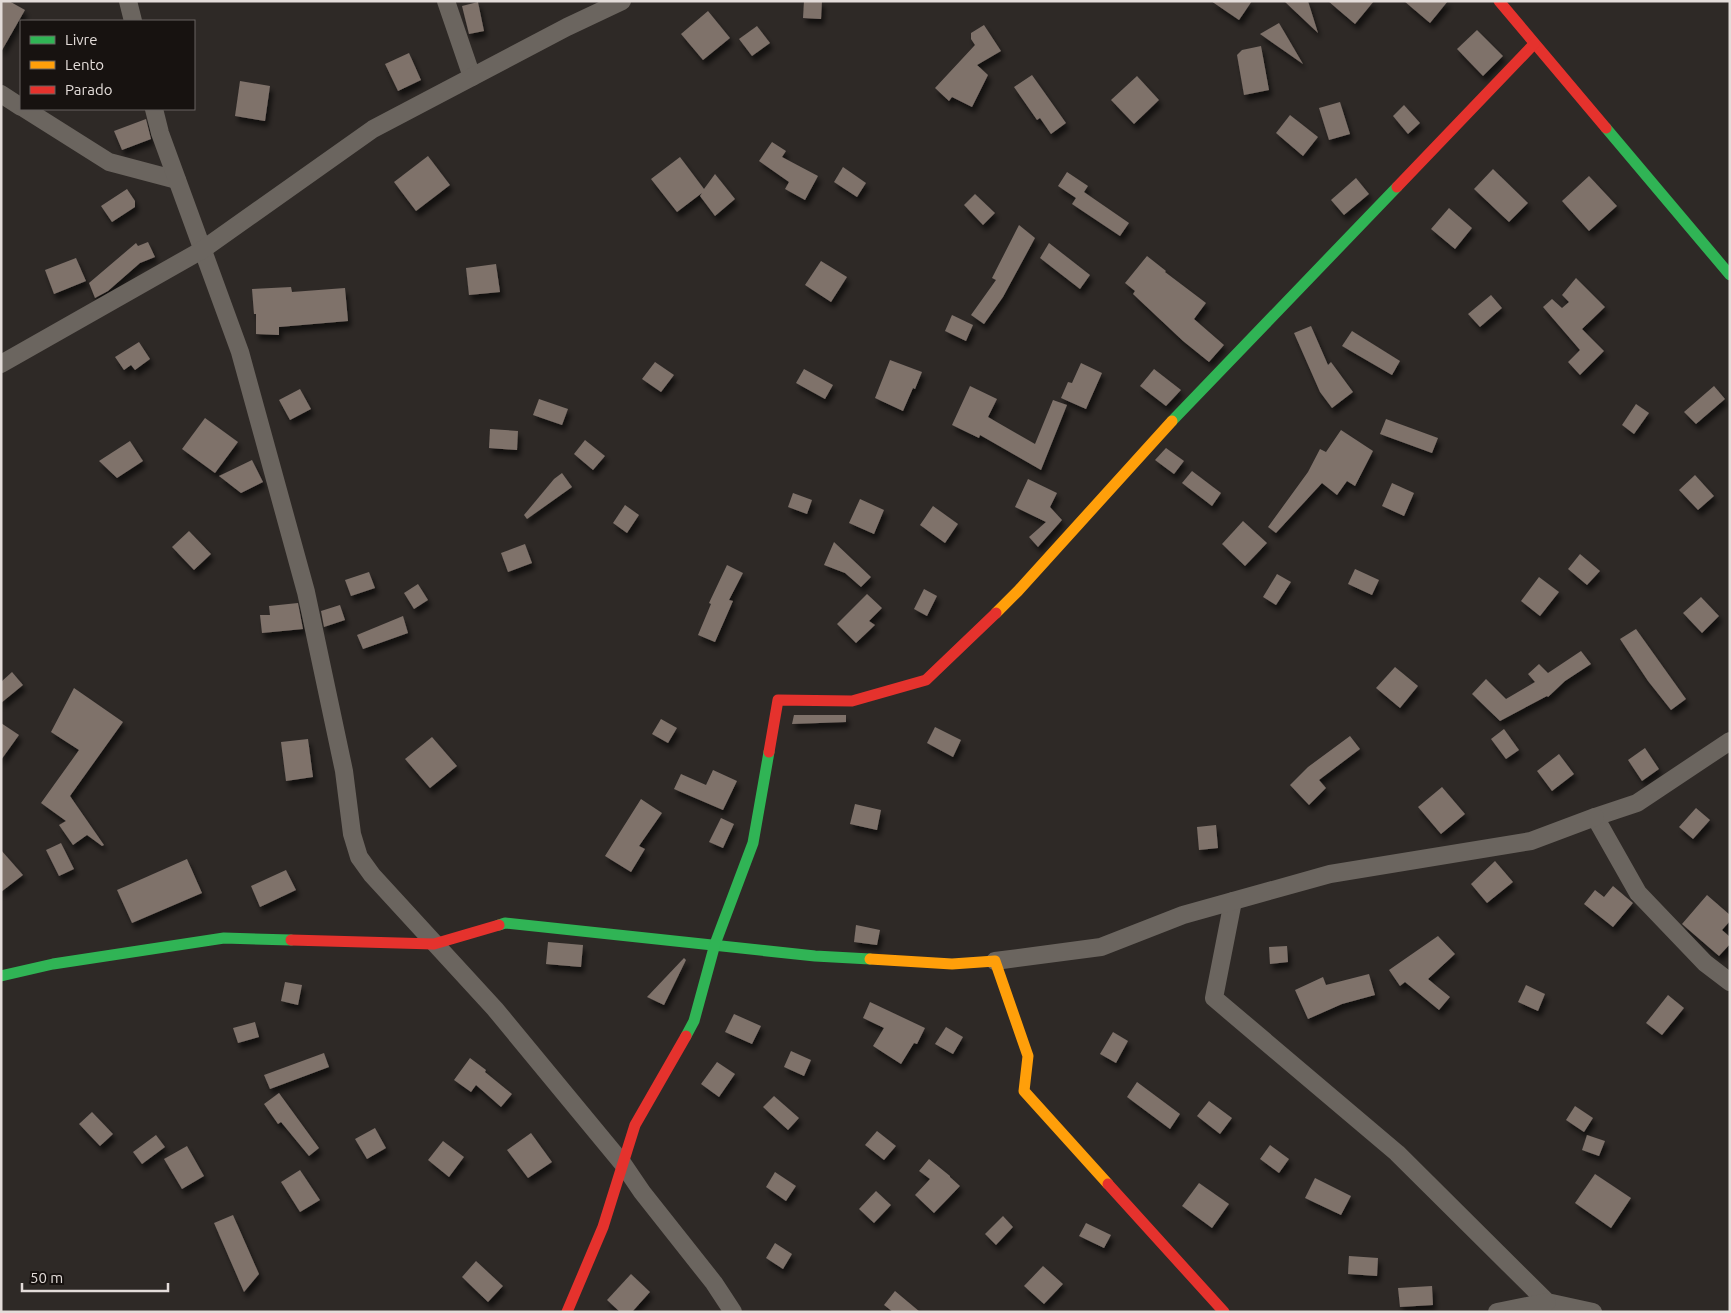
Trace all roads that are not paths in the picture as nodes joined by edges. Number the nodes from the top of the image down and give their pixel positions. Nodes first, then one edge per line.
1 (128, 1) edge
2 (446, 1) edge
3 (622, 1) edge
4 (1498, 1) edge
5 (133, 20) edge
6 (1534, 44) junction
7 (472, 77) junction
8 (1, 94) edge
9 (20, 106) edge
10 (27, 110) edge
11 (154, 110) edge
12 (177, 180) junction
13 (202, 250) junction
14 (1730, 275) edge
15 (1, 364) edge
16 (1730, 741) edge
17 (1595, 817) junction
18 (1233, 901) junction
19 (434, 944) junction
20 (714, 944) junction
21 (995, 961) junction
22 (1, 976) edge
23 (1730, 982) edge
24 (623, 1164) junction
25 (1547, 1302) junction
26 (567, 1312) edge
27 (733, 1312) edge
28 (1224, 1312) edge
29 (1497, 1312) edge
30 (1592, 1312) edge

1 - 5 street
2 - 7 street
3 - 7 street
4 - 6 street
6 - 14 street
6 - 20 street
7 - 13 street
8 - 9 street
10 - 12 street
11 - 12 street
12 - 13 street
13 - 15 street
13 - 19 street
16 - 17 street
17 - 18 street
17 - 23 street
18 - 21 street
18 - 25 street
19 - 20 street
19 - 22 street
19 - 24 street
20 - 21 street
20 - 24 street
21 - 28 street
24 - 26 street
24 - 27 street
25 - 29 street
25 - 30 street

